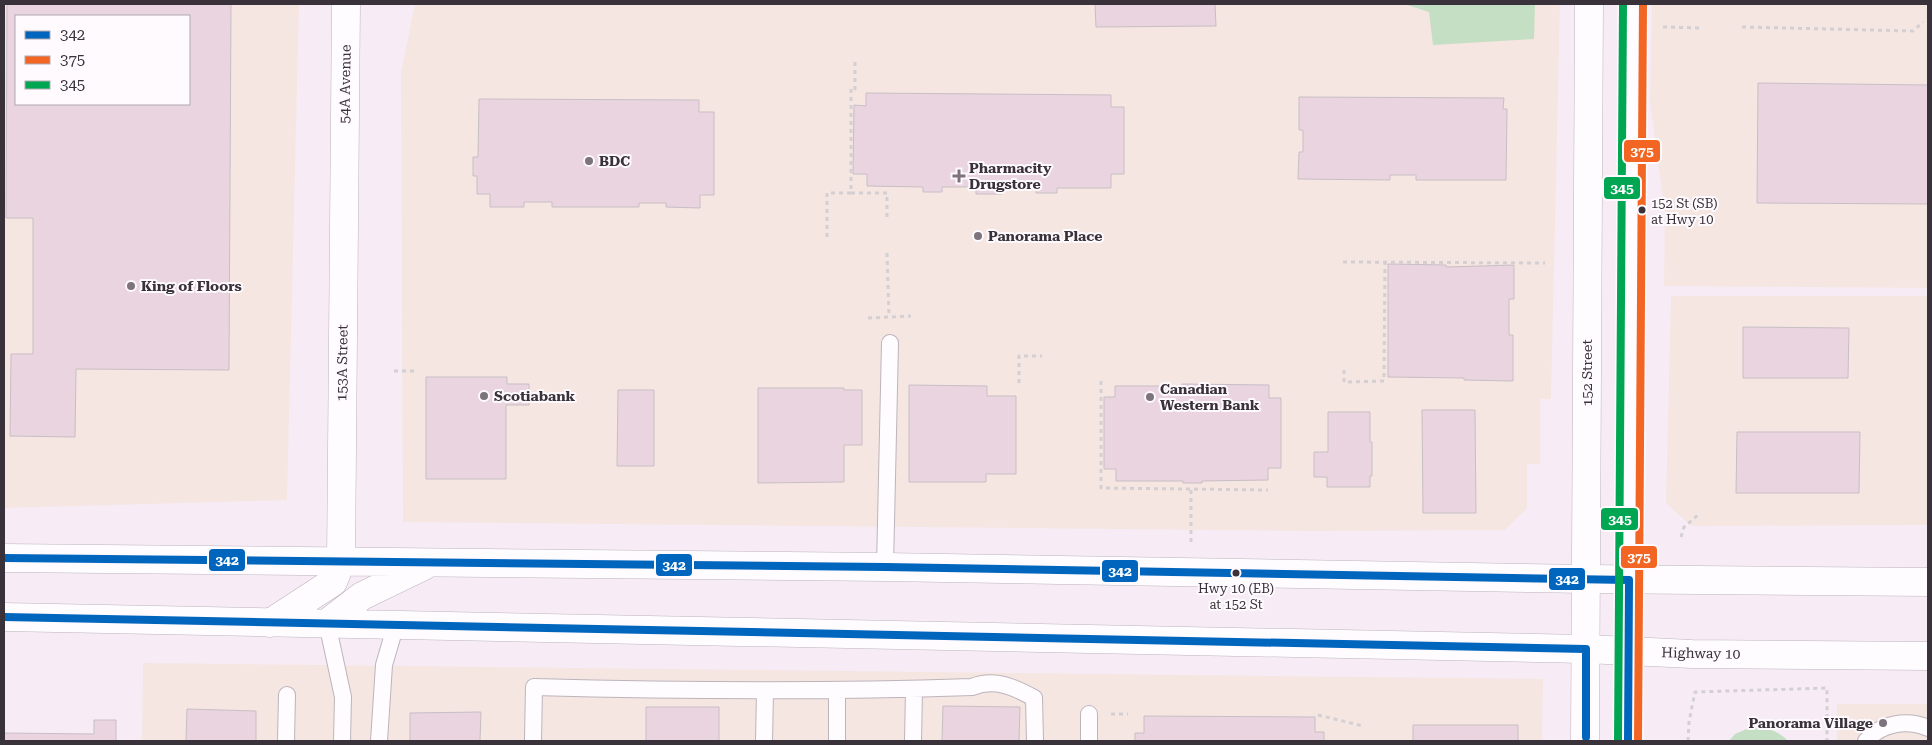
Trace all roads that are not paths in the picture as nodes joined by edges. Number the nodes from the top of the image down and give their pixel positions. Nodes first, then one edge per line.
1 (346, 4) edge
2 (1589, 4) edge
3 (1633, 4) edge
4 (344, 164) joint
5 (890, 343) dead end
6 (4, 558) edge
7 (341, 562) junction
8 (430, 563) junction
9 (885, 567) junction
10 (1586, 579) junction
11 (1629, 580) junction
12 (1928, 582) edge
13 (4, 616) edge
14 (270, 623) junction
15 (327, 623) junction
16 (396, 624) junction
17 (1586, 649) junction
18 (1629, 651) junction
19 (1928, 656) edge
20 (914, 689) junction
21 (837, 691) junction
22 (765, 692) junction
23 (287, 696) dead end
24 (1089, 714) dead end
25 (1928, 728) edge
26 (286, 741) edge
27 (342, 741) edge
28 (379, 741) edge
29 (533, 741) edge
30 (764, 741) edge
31 (836, 741) edge
32 (913, 741) edge
33 (1035, 741) edge
34 (1090, 741) edge
35 (1586, 741) edge
36 (1628, 741) edge
37 (1866, 741) edge

1 - 4 main road, 54A Avenue
2 - 10 main road, 152 Street
3 - 11 main road
4 - 7 main road, 153A Street
5 - 9 lane
6 - 7 main road
7 - 8 main road
7 - 14 main road
8 - 9 main road
8 - 15 main road
9 - 10 main road
10 - 11 main road
10 - 17 main road, 152 Street
11 - 12 main road
11 - 18 main road
13 - 14 main road, Highway 10
14 - 15 main road, Highway 10
15 - 16 main road, Highway 10
15 - 27 lane
16 - 17 main road, Highway 10
16 - 28 lane
17 - 18 main road, Highway 10
17 - 35 main road, 152 Street
18 - 19 main road, Highway 10
18 - 36 main road
20 - 21 lane
20 - 32 lane
20 - 33 lane
21 - 22 lane
21 - 31 lane
22 - 29 lane
22 - 30 lane
23 - 26 lane
24 - 34 lane
25 - 37 lane

